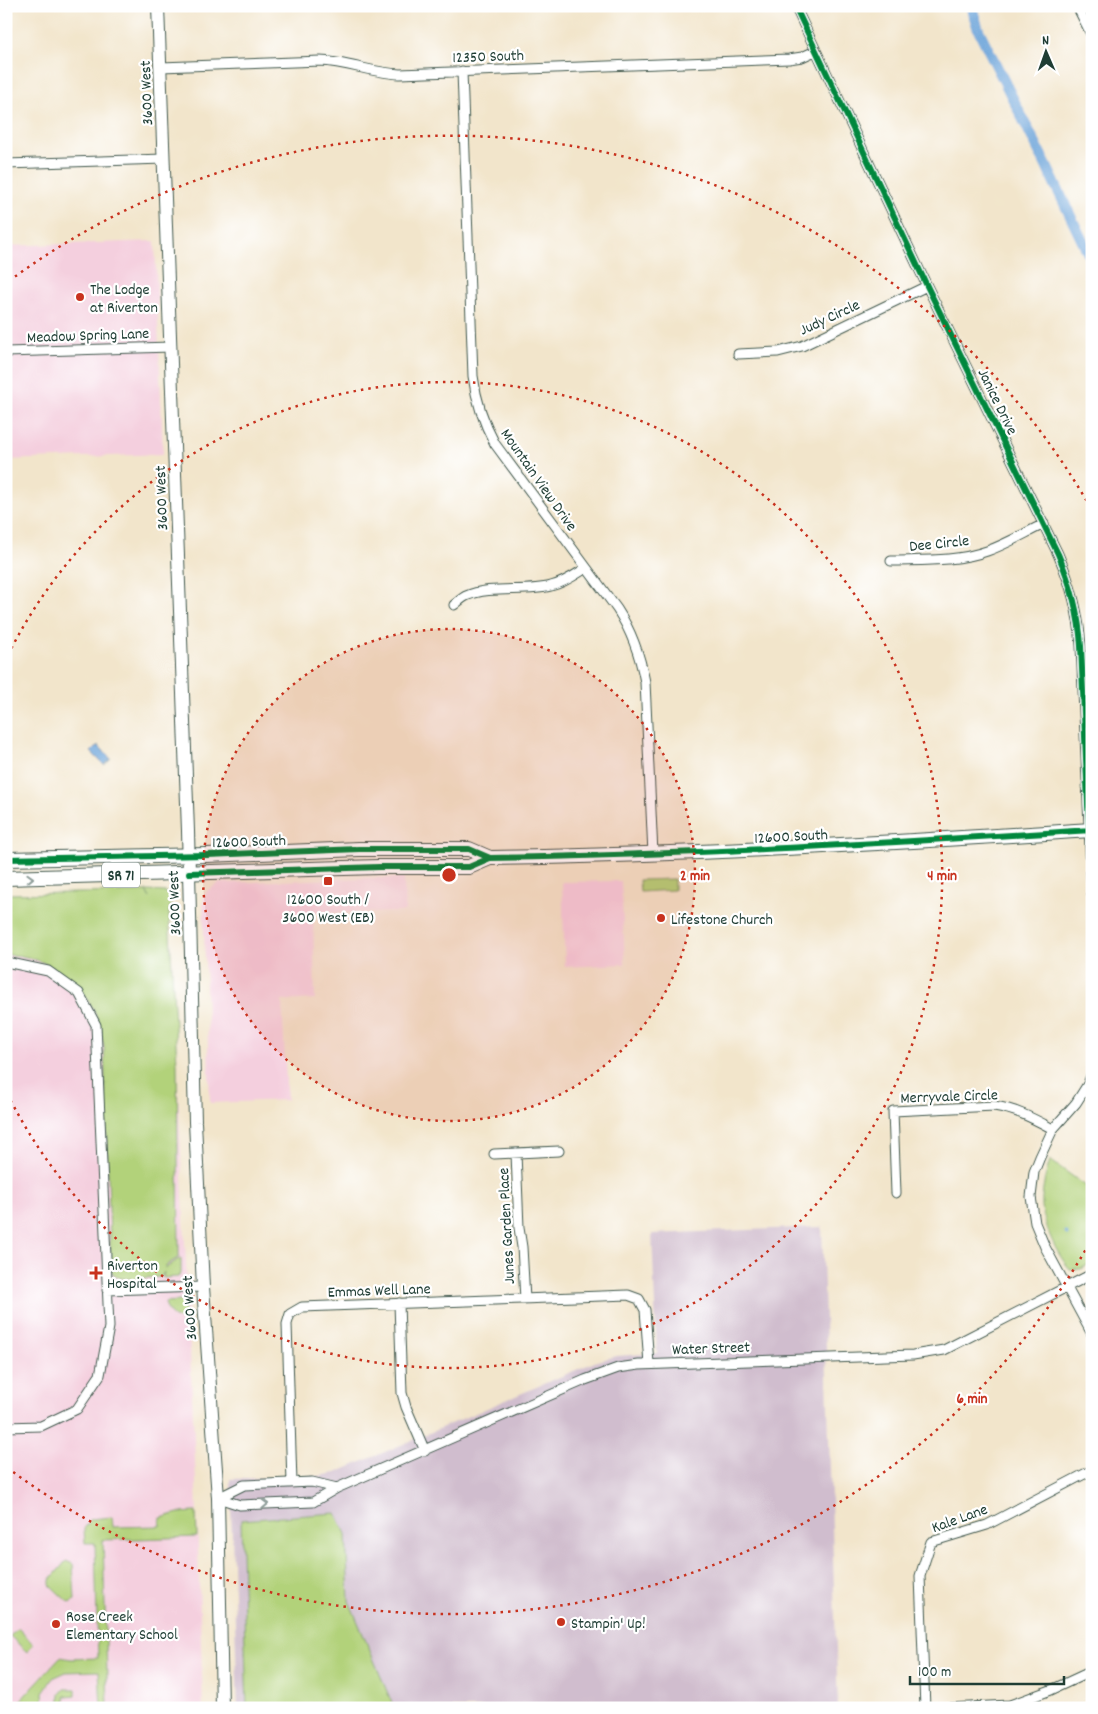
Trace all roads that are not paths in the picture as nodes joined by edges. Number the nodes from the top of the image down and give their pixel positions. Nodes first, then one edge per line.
1 (158, 6) edge
2 (795, 6) edge
3 (1077, 6) edge
4 (1092, 36) edge
5 (816, 50) junction
6 (161, 66) junction
7 (462, 71) junction
8 (164, 159) junction
9 (6, 164) edge
10 (928, 286) junction
11 (171, 347) junction
12 (6, 352) edge
13 (738, 354) dead end
14 (1044, 524) junction
15 (891, 562) dead end
16 (586, 568) junction
17 (454, 605) dead end
18 (1090, 830) edge
19 (653, 854) junction
20 (188, 855) junction
21 (490, 858) junction
22 (6, 859) edge
23 (189, 873) junction
24 (6, 878) edge
25 (1092, 894) edge
26 (6, 962) edge
27 (1092, 1073) edge
28 (1053, 1129) junction
29 (559, 1151) dead end
30 (516, 1153) junction
31 (494, 1154) dead end
32 (896, 1193) dead end
33 (1092, 1274) edge
34 (203, 1286) junction
35 (1066, 1287) junction
36 (107, 1290) junction
37 (525, 1298) junction
38 (398, 1303) junction
39 (1092, 1334) edge
40 (649, 1364) junction
41 (6, 1427) edge
42 (426, 1451) junction
43 (1092, 1470) edge
44 (292, 1483) junction
45 (337, 1488) junction
46 (218, 1498) junction
47 (1092, 1671) edge
48 (222, 1708) edge
49 (925, 1708) edge
50 (948, 1708) edge

1 - 6 main road, 3600 West
2 - 5 street, Janice Drive
3 - 4 street
5 - 7 street, 12350 South
5 - 10 street, Janice Drive
6 - 7 street, 12350 South
6 - 8 main road, 3600 West
7 - 16 street, Mountain View Drive
8 - 9 street
8 - 11 main road, 3600 West
10 - 13 street, Judy Circle
10 - 14 street, Janice Drive
11 - 12 street, Meadow Spring Lane
11 - 20 main road, 3600 West
14 - 15 street, Dee Circle
14 - 18 street, Janice Drive
16 - 17 street
16 - 19 street, Mountain View Drive
18 - 19 main road, 12600 South / SR 71
18 - 25 street, Janice Drive
19 - 21 main road, 12600 South / SR 71
20 - 21 main road, 12600 South / SR 71
20 - 22 main road, 12600 South / SR 71
20 - 23 main road, 3600 West
21 - 23 main road, 12600 South / SR 71
24 -> 23 main road, 12600 South / SR 71
23 - 34 main road, 3600 West
26 - 36 street
27 - 28 street
28 - 32 street, Merryvale Circle
28 - 35 street
29 - 30 street, Junes Garden Place
30 - 31 street, Junes Garden Place
30 - 37 street, Junes Garden Place
33 - 35 street, Water Street
34 - 36 street
34 - 46 main road, 3600 West
35 - 39 street
35 - 40 street, Water Street
36 - 41 street
37 - 38 street, Emmas Well Lane
37 - 40 street, Emmas Well Lane
38 - 42 street
38 - 44 street, Emmas Well Lane
40 - 42 street, Water Street
42 - 45 street, Water Street
43 - 49 street, Kale Lane
44 - 45 street
44 - 46 street
46 -> 45 street, Water Street
46 - 48 main road, 3600 West
47 - 50 street

